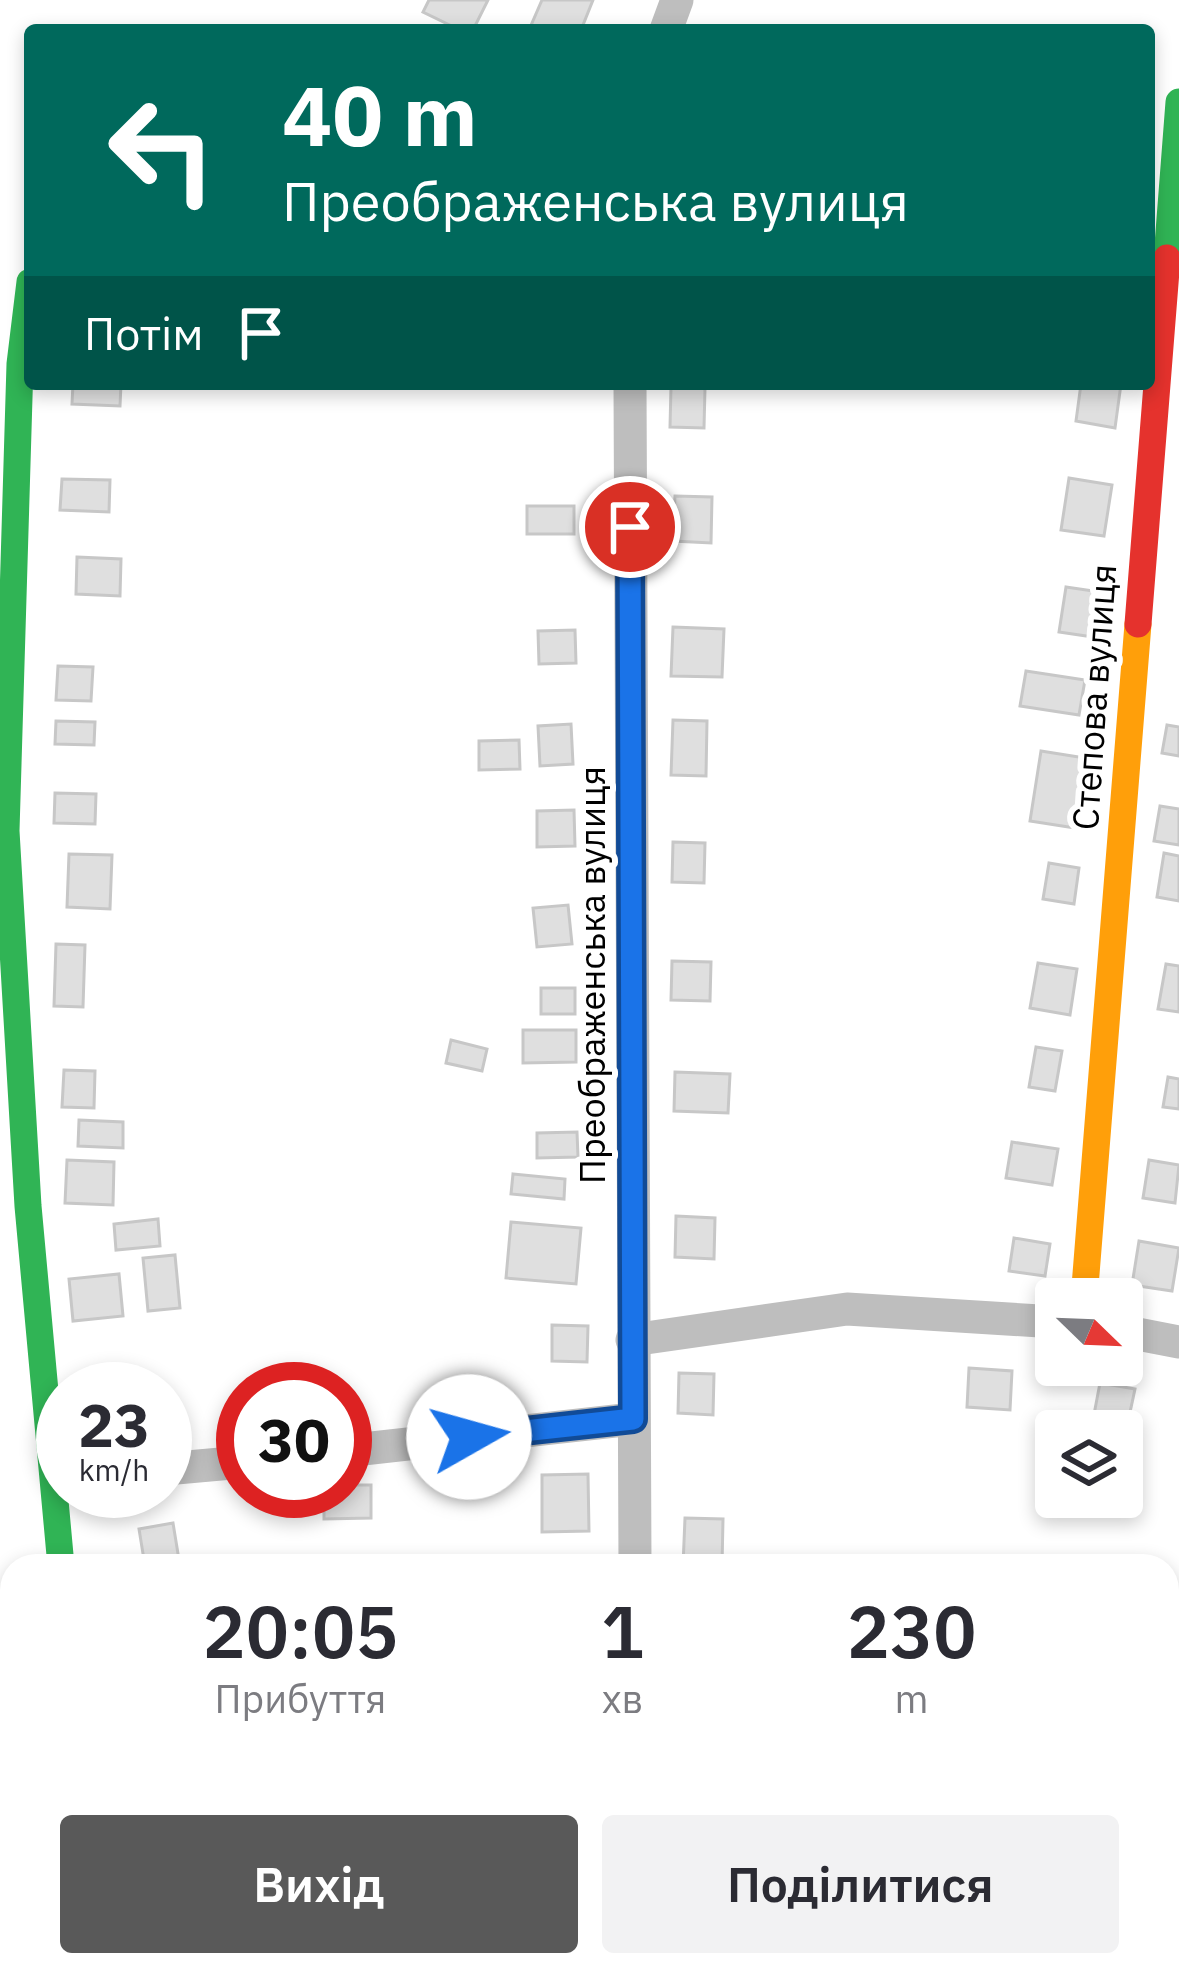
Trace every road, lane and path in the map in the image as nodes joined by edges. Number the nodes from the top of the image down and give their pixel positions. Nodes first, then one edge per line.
1 (1179, 102) edge
2 (1159, 177) edge
3 (1155, 237) edge
4 (24, 331) edge
5 (629, 390) edge
6 (1145, 390) edge
7 (1085, 1278) edge
8 (1035, 1321) edge
9 (1143, 1335) edge
10 (632, 1340) junction
11 (1179, 1342) edge
12 (46, 1362) edge
13 (633, 1419) junction
14 (372, 1448) edge
15 (60, 1518) edge
16 (61, 1554) edge
17 (635, 1554) edge

1 - 2 street, Степова вулиця
2 - 3 street, Степова вулиця
4 - 12 street
5 - 10 street, Преображенська вулиця
6 - 7 street, Степова вулиця
8 - 10 street
9 - 11 street
10 - 13 street, Преображенська вулиця
13 - 14 street
13 - 17 street, Преображенська вулиця
15 - 16 street

